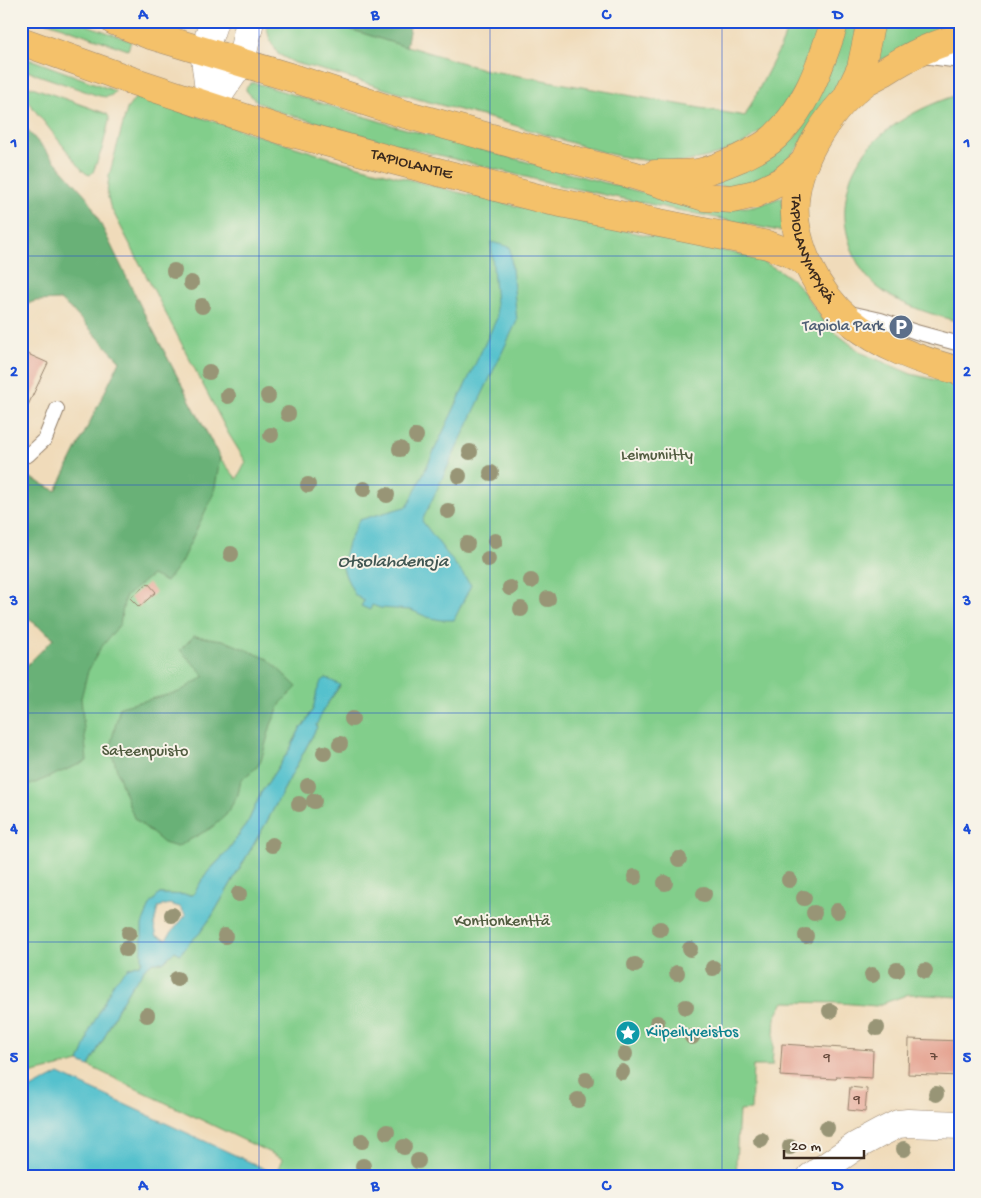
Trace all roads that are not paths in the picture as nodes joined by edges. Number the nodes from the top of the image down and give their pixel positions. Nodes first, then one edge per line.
1 (114, 21) edge
2 (214, 21) edge
3 (250, 21) edge
4 (835, 21) edge
5 (871, 21) edge
6 (960, 38) edge
7 (21, 40) edge
8 (204, 51) junction
9 (913, 55) junction
10 (960, 60) edge
11 (240, 62) junction
12 (845, 100) junction
13 (211, 106) junction
14 (804, 162) junction
15 (633, 175) junction
16 (808, 264) junction
17 (839, 312) junction
18 (960, 344) edge
19 (960, 371) edge
20 (57, 409) dead end
21 (21, 452) edge
22 (960, 1125) edge
23 (811, 1177) edge

1 - 8 main road
2 - 8 street
3 - 11 street
4 - 15 main road
5 - 12 main road
6 - 9 main road, TAPIOLANYMPYRÄ
7 - 13 main road, TAPIOLANTIE
8 - 11 main road
8 - 13 street
9 - 10 lane
9 - 12 main road, TAPIOLANYMPYRÄ
11 - 13 street
11 - 15 main road
12 - 14 main road, TAPIOLANYMPYRÄ
13 - 16 main road, TAPIOLANTIE
14 - 15 main road
14 - 16 main road, TAPIOLANYMPYRÄ
16 - 17 main road, TAPIOLANYMPYRÄ
17 - 18 lane
17 - 19 main road, TAPIOLANYMPYRÄ
20 - 21 lane
22 - 23 street

